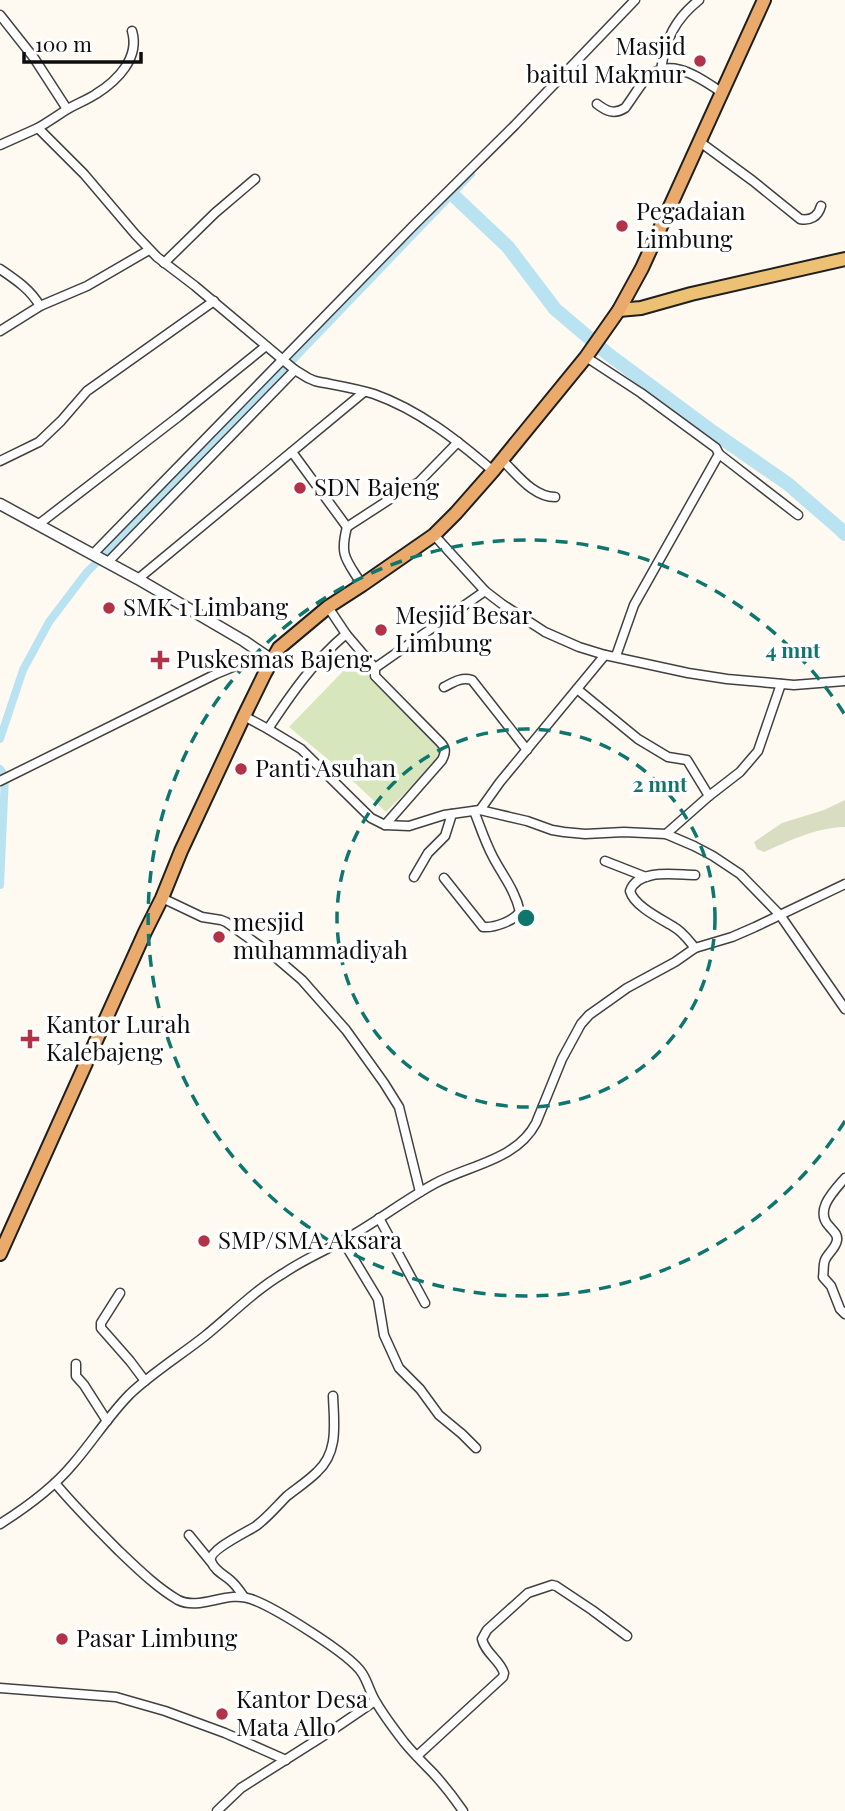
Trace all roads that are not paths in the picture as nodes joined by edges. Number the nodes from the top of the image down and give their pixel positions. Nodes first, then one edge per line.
1 (635, 0) edge
2 (699, 0) edge
3 (763, 1) edge
4 (0, 15) edge
5 (132, 31) dead end
6 (661, 70) junction
7 (723, 93) junction
8 (597, 104) dead end
9 (67, 109) junction
10 (38, 128) junction
11 (700, 142) junction
12 (0, 145) edge
13 (255, 179) dead end
14 (821, 206) dead end
15 (149, 250) junction
16 (845, 259) edge
17 (164, 262) junction
18 (0, 269) edge
19 (214, 302) junction
20 (40, 306) junction
21 (619, 310) junction
22 (0, 331) edge
23 (266, 345) junction
24 (591, 350) junction
25 (285, 360) junction
26 (294, 369) junction
27 (364, 392) junction
28 (458, 442) junction
29 (292, 452) junction
30 (719, 454) junction
31 (502, 460) junction
32 (0, 461) edge
33 (493, 471) junction
34 (555, 497) dead end
35 (0, 504) edge
36 (798, 516) dead end
37 (39, 524) junction
38 (347, 527) junction
39 (434, 535) junction
40 (100, 558) junction
41 (138, 579) junction
42 (362, 586) junction
43 (485, 590) junction
44 (328, 607) junction
45 (346, 634) junction
46 (604, 655) junction
47 (615, 656) junction
48 (268, 657) junction
49 (375, 668) junction
50 (845, 681) edge
51 (781, 684) junction
52 (444, 687) dead end
53 (576, 689) junction
54 (244, 716) junction
55 (268, 729) junction
56 (527, 750) junction
57 (0, 781) edge
58 (709, 796) junction
59 (477, 810) junction
60 (452, 814) junction
61 (385, 825) junction
62 (666, 834) junction
63 (605, 861) dead end
64 (695, 875) dead end
65 (414, 877) dead end
66 (646, 877) junction
67 (444, 878) dead end
68 (845, 884) edge
69 (162, 898) junction
70 (780, 915) junction
71 (695, 948) junction
72 (845, 1009) edge
73 (845, 1178) edge
74 (420, 1192) junction
75 (379, 1218) junction
76 (343, 1241) junction
77 (0, 1254) edge
78 (120, 1293) dead end
79 (425, 1303) dead end
80 (845, 1314) edge
81 (76, 1364) dead end
82 (145, 1381) junction
83 (333, 1396) dead end
84 (107, 1421) junction
85 (476, 1448) dead end
86 (55, 1483) junction
87 (0, 1524) edge
88 (189, 1535) dead end
89 (211, 1562) junction
90 (244, 1597) junction
91 (627, 1636) dead end
92 (0, 1688) edge
93 (375, 1701) junction
94 (417, 1756) junction
95 (286, 1760) junction
96 (217, 1811) edge
97 (463, 1811) edge

1 - 25 street
2 - 6 street
3 - 7 highway
4 - 9 street
5 - 9 street
6 - 7 street
6 - 8 street
7 - 11 highway
9 - 10 street
10 - 12 street
10 - 15 street
11 - 14 street
11 - 21 highway
13 - 17 street
15 - 17 street
15 - 20 street
16 - 21 main road
17 - 19 street
18 - 20 street
19 - 23 street
19 - 32 street
20 - 22 street
21 - 24 highway
23 - 25 street
23 - 37 street
24 - 30 street
24 - 31 highway
25 - 26 street
25 - 40 street
26 - 27 street
26 - 40 street
27 - 28 street
27 - 29 street
28 - 33 street
28 - 38 street
29 - 38 street
29 - 41 street
30 - 36 street
30 - 47 street
31 - 33 highway
31 - 34 street
33 - 39 highway
35 - 37 street
37 - 40 street
38 - 42 street
39 - 42 highway
39 - 43 street
40 - 41 street
41 - 48 street
42 - 44 highway
43 - 46 street
43 - 49 street
44 - 45 street
44 - 48 highway
45 - 49 street
45 - 55 street
46 - 47 street
46 - 53 street
47 - 51 street
48 - 54 highway
48 - 57 street
49 - 61 street
50 - 51 street
51 - 58 street
52 - 56 street
53 - 56 street
53 - 58 street
54 - 55 street
54 - 69 highway
55 - 61 street
56 - 59 street
58 - 62 street
59 - 60 street
59 - 62 street
59 - 67 street
60 - 61 street
60 - 65 street
62 - 70 street
63 - 66 street
64 - 66 street
66 - 71 street
68 - 70 street
69 - 74 street
69 - 77 highway
70 - 71 street
70 - 72 street
71 - 74 street
73 - 80 street
74 - 75 street
75 - 76 street
75 - 79 street
76 - 82 street
76 - 85 street
78 - 82 street
81 - 84 street
82 - 84 street
83 - 89 street
84 - 86 street
86 - 87 street
86 - 90 street
88 - 89 street
89 - 90 street
90 - 93 street
91 - 94 street
92 - 95 street
93 - 94 street
93 - 95 street
94 - 97 street
95 - 96 street

